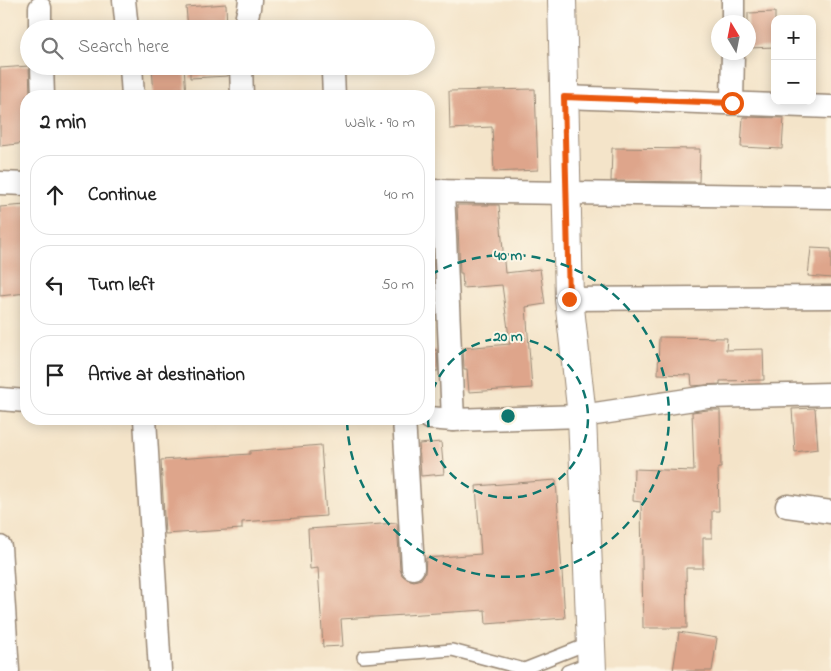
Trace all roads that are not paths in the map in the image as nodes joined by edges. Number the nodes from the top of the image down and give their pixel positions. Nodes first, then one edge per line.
1 (124, 0) edge
2 (250, 0) edge
3 (562, 0) edge
4 (733, 0) edge
5 (733, 15) edge
6 (126, 20) edge
7 (247, 20) edge
8 (733, 60) edge
9 (42, 75) edge
10 (132, 75) edge
11 (241, 75) edge
12 (334, 75) edge
13 (43, 90) edge
14 (133, 90) edge
15 (242, 90) edge
16 (334, 90) edge
17 (564, 97) junction
18 (732, 103) junction
19 (831, 107) edge
20 (0, 183) edge
21 (20, 184) edge
22 (436, 191) edge
23 (567, 193) junction
24 (831, 197) edge
25 (831, 298) edge
26 (569, 299) junction
27 (831, 394) edge
28 (0, 399) edge
29 (20, 401) edge
30 (582, 416) junction
31 (435, 418) edge
32 (454, 420) junction
33 (144, 425) edge
34 (404, 425) edge
35 (787, 506) dead end
36 (831, 512) edge
37 (0, 547) edge
38 (413, 568) dead end
39 (363, 657) dead end
40 (585, 662) edge
41 (8, 671) edge
42 (160, 671) edge

1 - 6 street
2 - 7 street
3 - 17 street
4 - 5 street
8 - 18 street
9 - 13 street
10 - 14 street
11 - 15 street
12 - 16 street
17 - 18 street
17 - 23 street
18 - 19 street
20 - 21 street
22 - 23 street
22 - 32 street
23 - 24 street
23 - 26 street
25 - 26 street
26 - 30 street
27 - 30 street
28 - 29 street
30 - 32 street
30 - 40 street
31 - 32 street
33 - 42 street
34 - 38 street
35 - 36 street
37 - 41 street
39 - 40 lane

